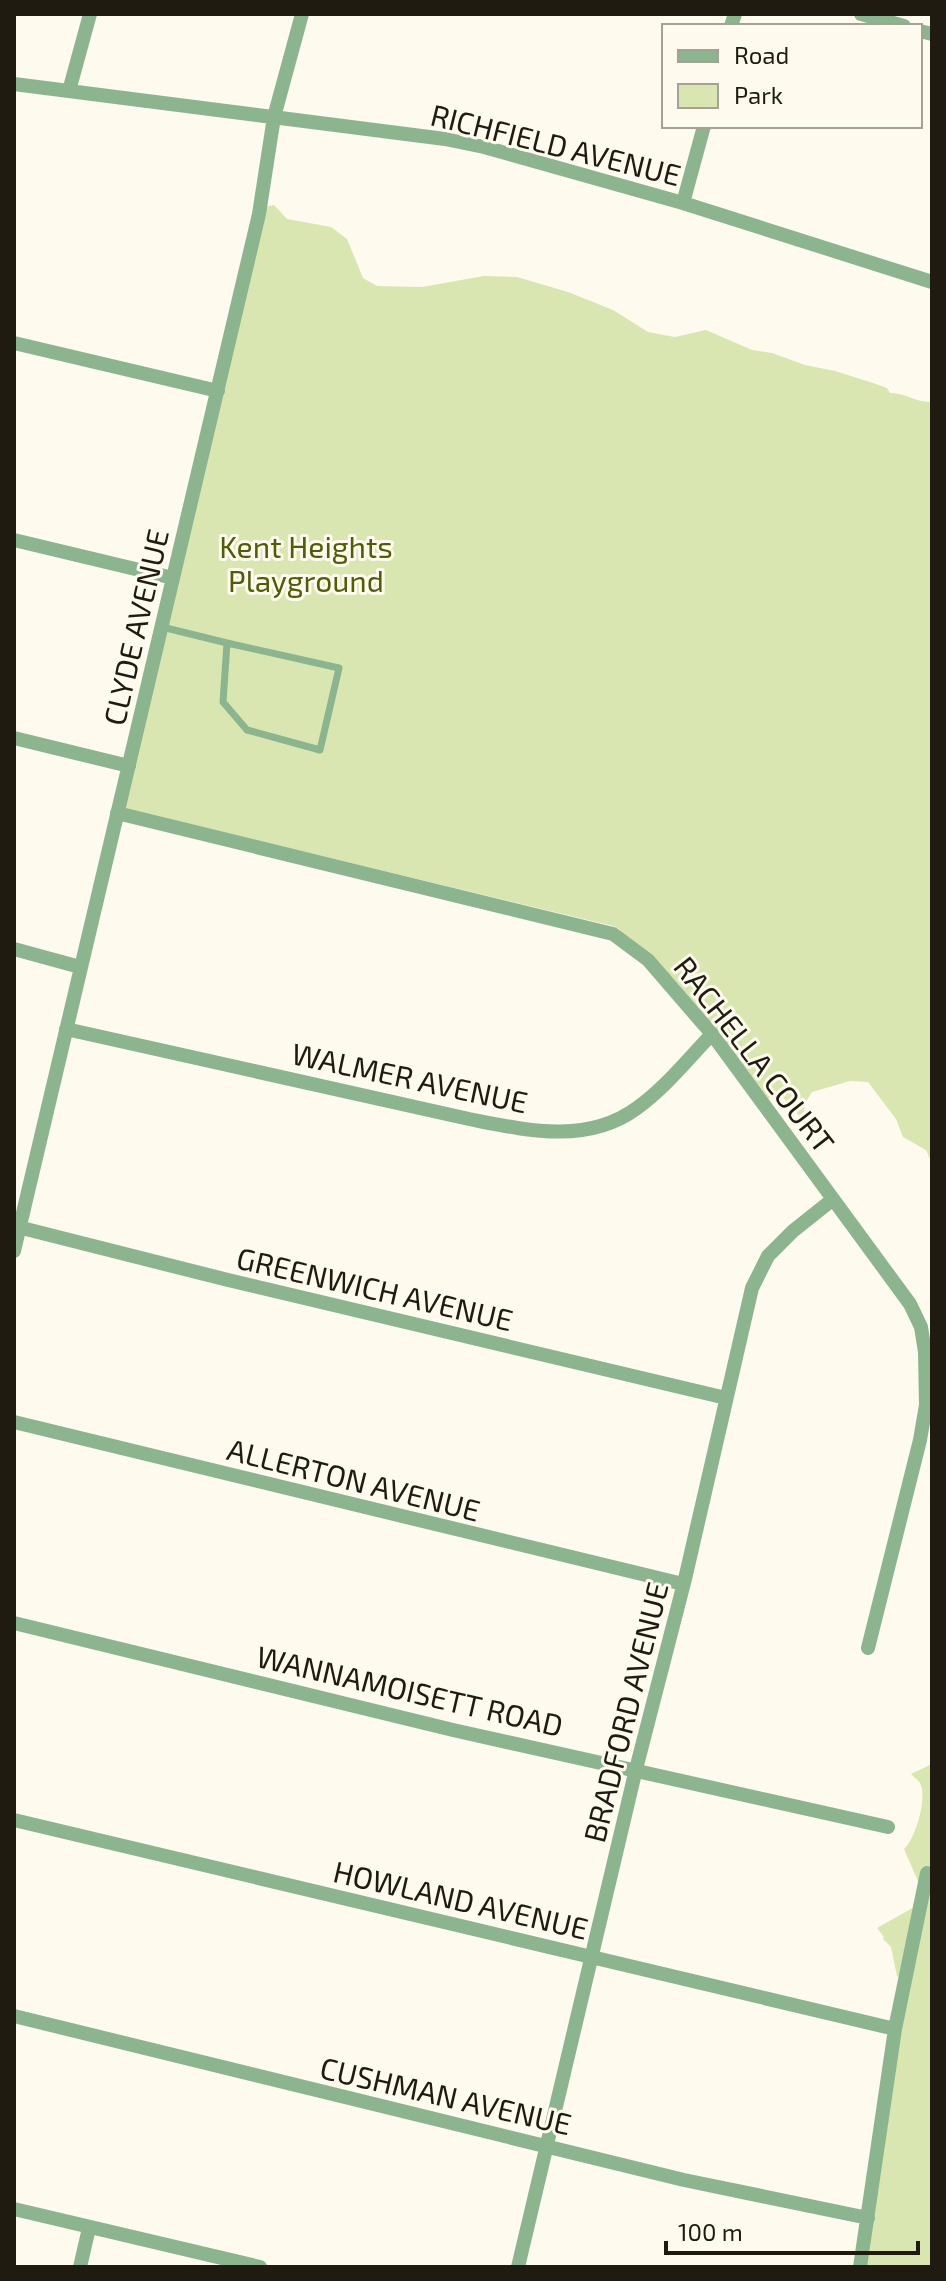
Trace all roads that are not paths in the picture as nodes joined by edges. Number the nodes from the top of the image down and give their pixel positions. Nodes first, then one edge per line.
1 (90, 14) edge
2 (302, 14) edge
3 (861, 14) edge
4 (897, 24) edge
5 (14, 84) edge
6 (69, 91) junction
7 (274, 117) junction
8 (703, 128) edge
9 (683, 203) junction
10 (932, 282) edge
11 (14, 343) edge
12 (218, 391) junction
13 (14, 540) edge
14 (173, 578) junction
15 (162, 627) junction
16 (227, 643) junction
17 (14, 738) edge
18 (129, 766) junction
19 (117, 813) junction
20 (14, 949) edge
21 (80, 967) junction
22 (66, 1029) junction
23 (712, 1034) junction
24 (832, 1200) junction
25 (17, 1226) edge
26 (14, 1251) edge
27 (726, 1398) junction
28 (14, 1422) edge
29 (683, 1584) junction
30 (14, 1623) edge
31 (868, 1648) dead end
32 (636, 1769) junction
33 (14, 1820) edge
34 (888, 1827) dead end
35 (927, 1873) dead end
36 (592, 1957) junction
37 (14, 2016) edge
38 (895, 2029) junction
39 (549, 2147) junction
40 (14, 2209) edge
41 (868, 2218) junction
42 (89, 2228) junction
43 (80, 2267) edge
44 (260, 2267) edge
45 (518, 2267) edge
46 (860, 2267) edge

1 - 6 street
2 - 7 street, CLYDE AVENUE
3 - 4 street
5 - 6 street, RICHFIELD AVENUE
6 - 7 street, RICHFIELD AVENUE
7 - 9 street, RICHFIELD AVENUE
7 - 12 street, CLYDE AVENUE
8 - 9 street
9 - 10 street, RICHFIELD AVENUE
11 - 12 street
12 - 14 street, CLYDE AVENUE
13 - 14 street
14 - 15 street, CLYDE AVENUE
15 - 16 lane
15 - 18 street, CLYDE AVENUE
16 - 16 lane
17 - 18 street
18 - 19 street, CLYDE AVENUE
19 - 21 street, CLYDE AVENUE
19 - 23 street, RACHELLA COURT
20 - 21 street
21 - 22 street, CLYDE AVENUE
22 - 23 street, WALMER AVENUE
22 - 25 street, CLYDE AVENUE
23 - 24 street, RACHELLA COURT
24 - 27 street, BRADFORD AVENUE
24 - 31 street, RACHELLA COURT
25 - 26 street, CLYDE AVENUE
25 - 27 street, GREENWICH AVENUE
27 - 29 street, BRADFORD AVENUE
28 - 29 street, ALLERTON AVENUE
29 - 32 street, BRADFORD AVENUE
30 - 32 street, WANNAMOISETT ROAD
32 - 34 street, WANNAMOISETT ROAD
32 - 36 street, BRADFORD AVENUE
33 - 36 street, HOWLAND AVENUE
35 - 38 street
36 - 38 street, HOWLAND AVENUE
36 - 39 street, BRADFORD AVENUE
37 - 39 street, CUSHMAN AVENUE
38 - 41 street
39 - 41 street, CUSHMAN AVENUE
39 - 45 street, BRADFORD AVENUE
40 - 42 street
41 - 46 street
42 - 43 street
42 - 44 street

